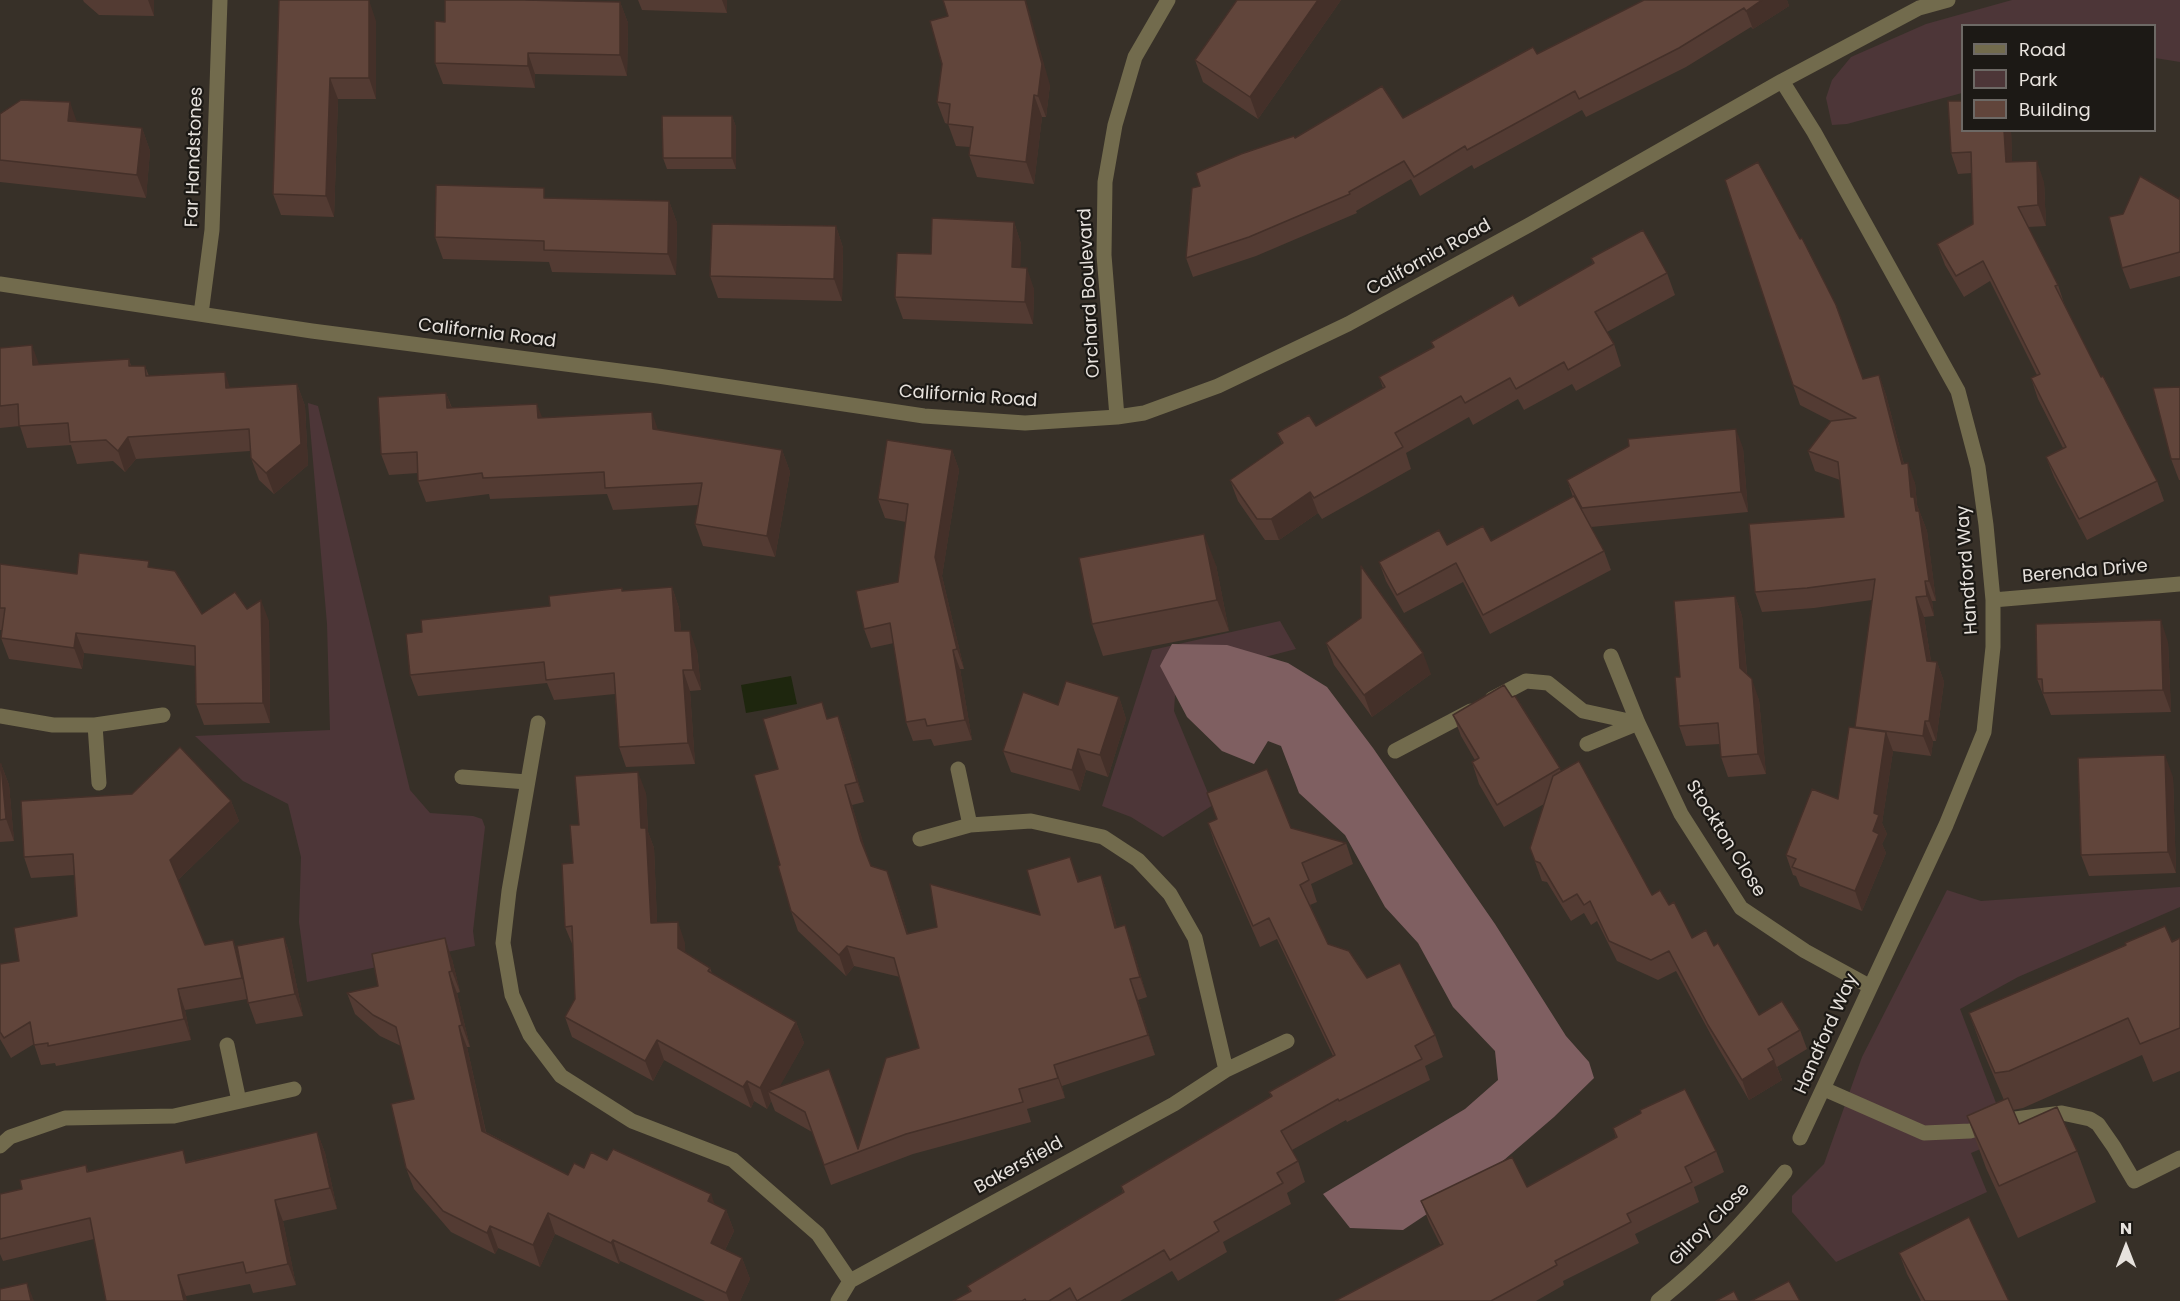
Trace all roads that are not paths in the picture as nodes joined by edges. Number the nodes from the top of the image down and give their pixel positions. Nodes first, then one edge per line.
1 (220, 0) edge
2 (1168, 0) edge
3 (1948, 0) edge
4 (1782, 81) junction
5 (0, 284) edge
6 (201, 314) junction
7 (1118, 417) junction
8 (2180, 585) edge
9 (1993, 600) junction
10 (1611, 656) dead end
11 (163, 715) dead end
12 (0, 716) edge
13 (538, 723) dead end
14 (1638, 723) junction
15 (95, 725) junction
16 (1587, 744) dead end
17 (1395, 752) dead end
18 (958, 769) dead end
19 (462, 777) dead end
20 (99, 783) dead end
21 (527, 783) junction
22 (970, 825) junction
23 (920, 839) dead end
24 (1869, 986) junction
25 (1287, 1041) dead end
26 (226, 1045) dead end
27 (1226, 1070) junction
28 (294, 1089) dead end
29 (1824, 1089) junction
30 (239, 1101) junction
31 (1800, 1138) dead end
32 (0, 1146) edge
33 (2180, 1158) edge
34 (1785, 1172) dead end
35 (850, 1281) junction
36 (838, 1301) edge
37 (1658, 1301) edge

1 - 6 street, Far Handstones
2 - 7 street, Orchard Boulevard
3 - 4 street, California Road
4 - 7 street, California Road
4 - 9 street, Handford Way
5 - 6 street, California Road
6 - 7 street, California Road
8 - 9 street, Berenda Drive
9 - 24 street, Handford Way
10 - 14 street, Stockton Close
11 - 15 street
12 - 15 street
13 - 21 street
14 - 16 street
14 - 17 street
14 - 24 street, Stockton Close
15 - 20 street
18 - 22 street
19 - 21 street
21 - 35 street
22 - 23 street
22 - 27 street
24 - 29 street, Handford Way
25 - 27 street, Bakersfield
26 - 30 street
27 - 35 street, Bakersfield
28 - 30 street
29 - 31 street, Handford Way
29 - 33 street
30 - 32 street
34 - 37 street, Gilroy Close
35 - 36 street

